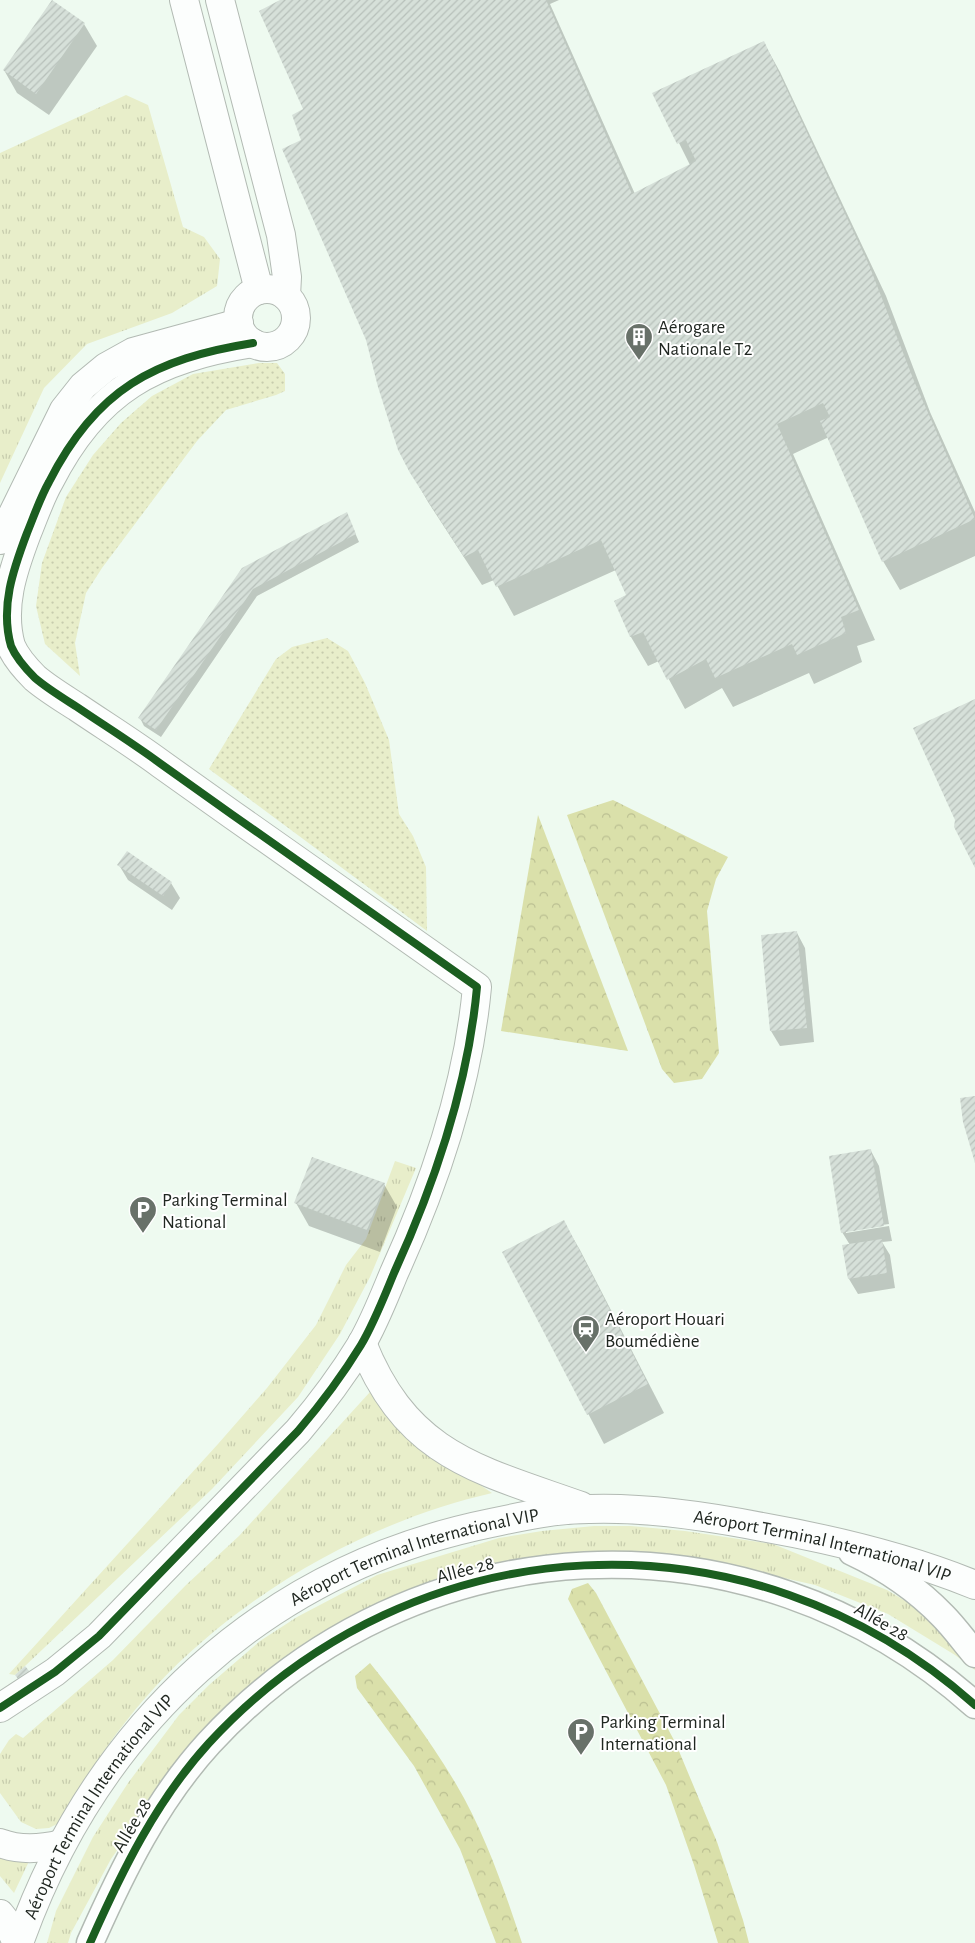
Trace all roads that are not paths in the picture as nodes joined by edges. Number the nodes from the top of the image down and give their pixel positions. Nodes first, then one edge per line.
1 (184, 0) edge
2 (220, 0) edge
3 (259, 290) junction
4 (286, 296) junction
5 (246, 333) junction
6 (0, 540) edge
7 (362, 1343) junction
8 (587, 1508) junction
9 (812, 1536) junction
10 (975, 1584) edge
11 (975, 1654) edge
12 (974, 1705) edge
13 (0, 1708) edge
14 (0, 1843) edge
15 (61, 1844) junction
16 (0, 1914) edge
17 (18, 1943) edge
18 (90, 1943) edge

1 - 3 street
2 - 4 street
3 - 4 street
3 - 5 street
4 - 5 street
5 - 6 street
5 - 7 street
7 - 8 street
7 - 13 street
8 - 9 street, Aéroport Terminal International VIP
8 - 15 street, Aéroport Terminal International VIP
9 - 10 street, Aéroport Terminal International VIP
9 - 11 street
12 - 18 street, Allée 28
14 - 15 street
15 - 17 street, Aéroport Terminal International VIP
16 - 17 street

